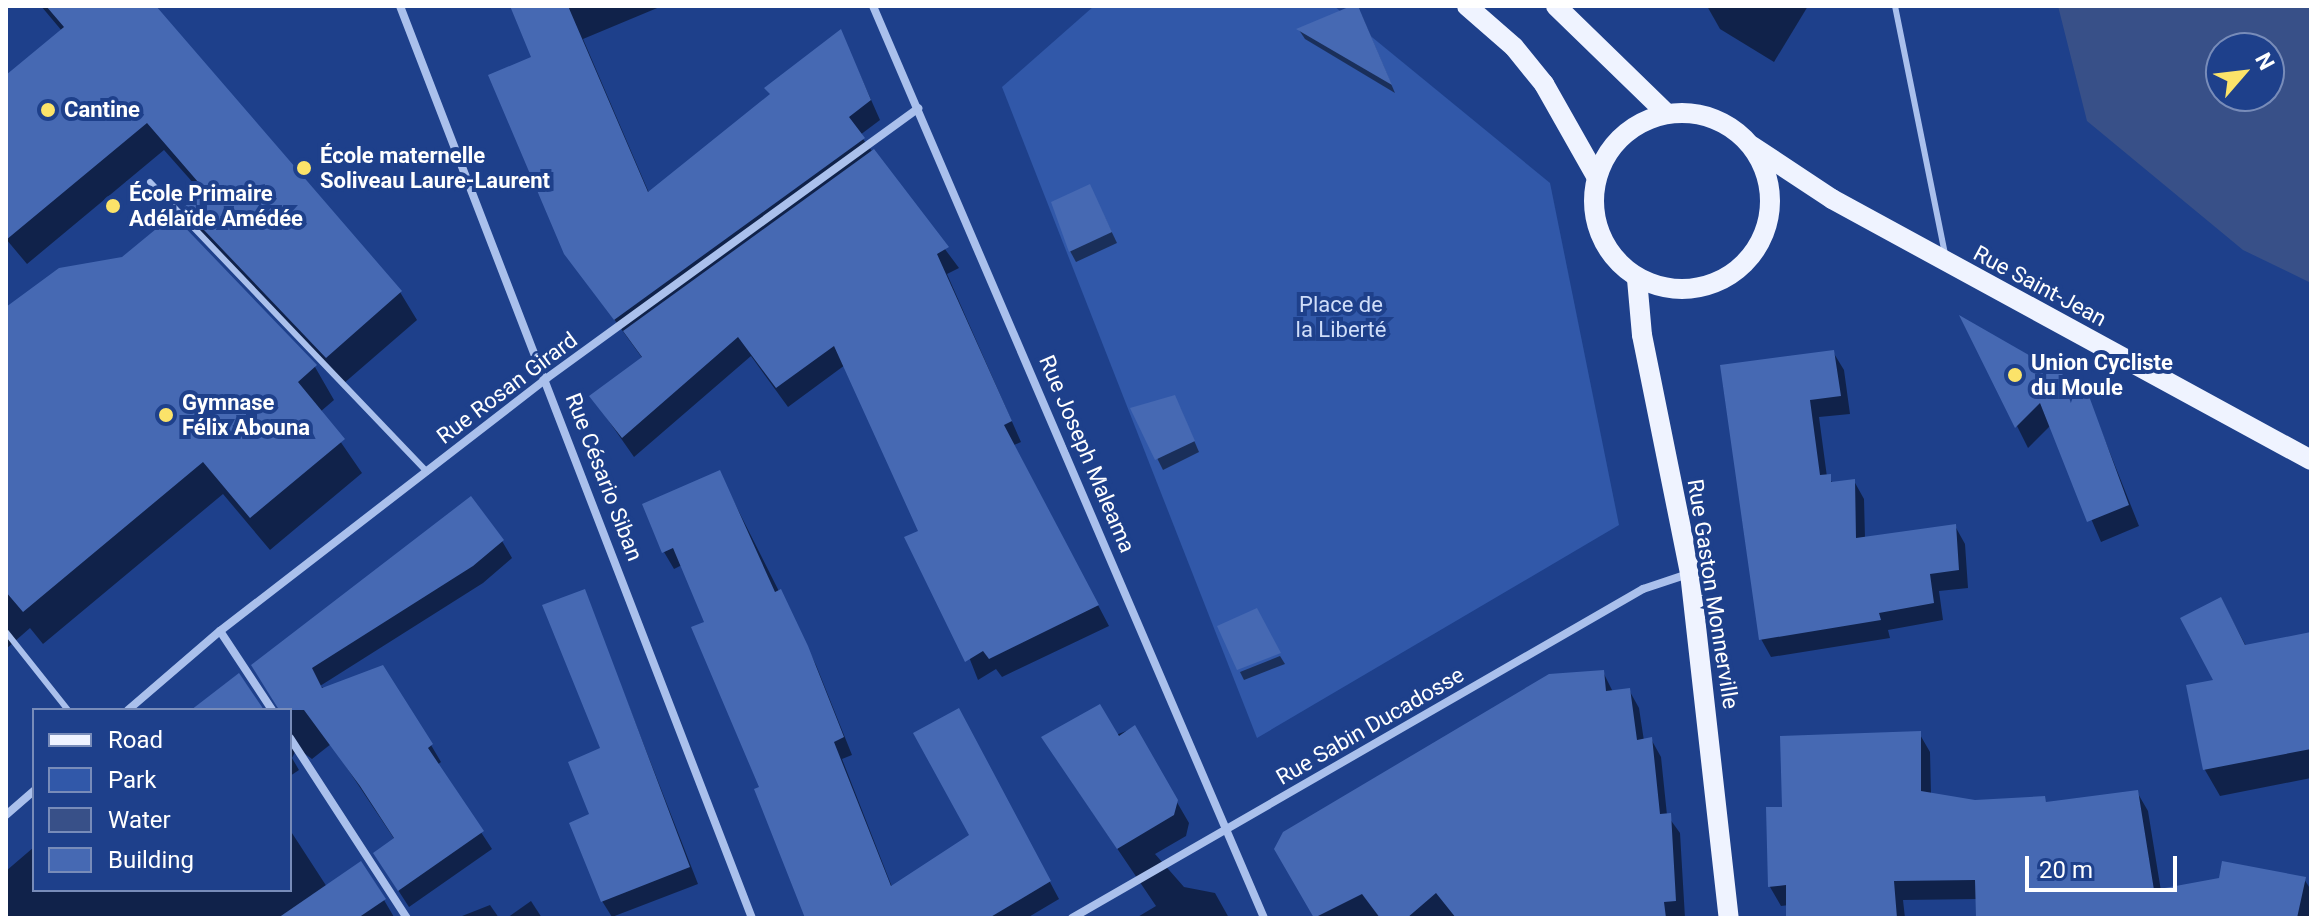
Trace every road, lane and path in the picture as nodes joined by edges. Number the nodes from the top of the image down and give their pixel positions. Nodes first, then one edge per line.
1 (400, 6) edge
2 (873, 6) edge
3 (1467, 6) edge
4 (1556, 6) edge
5 (1895, 6) edge
6 (918, 108) junction
7 (1666, 113) junction
8 (1752, 146) junction
9 (1596, 176) junction
10 (150, 182) dead end
11 (1946, 263) junction
12 (1637, 279) junction
13 (547, 378) junction
14 (2311, 460) edge
15 (427, 472) junction
16 (1690, 573) junction
17 (220, 631) junction
18 (6, 632) edge
19 (66, 708) edge
20 (130, 708) edge
21 (271, 708) edge
22 (292, 741) edge
23 (32, 793) edge
24 (6, 815) edge
25 (1229, 827) junction
26 (407, 918) edge
27 (752, 918) edge
28 (1072, 918) edge
29 (1264, 918) edge
30 (1729, 918) edge

1 - 13 street, Rue Césario Siban
2 - 6 street, Rue Joseph Maleama
3 - 9 main road
4 - 7 main road
5 - 11 lane
6 - 13 street, Rue Rosan Girard
6 - 25 street, Rue Joseph Maleama
7 - 8 main road
7 - 9 main road
8 - 11 main road, Rue Saint-Jean
8 - 12 main road
9 - 12 main road
10 - 15 lane
11 - 14 main road, Rue Saint-Jean
12 - 16 main road, Rue Gaston Monnerville
13 - 15 street, Rue Rosan Girard
13 - 27 street, Rue Césario Siban
15 - 17 street, Rue Rosan Girard
16 - 25 street, Rue Sabin Ducadosse
16 - 30 main road, Rue Gaston Monnerville
17 - 20 street, Rue Rosan Girard
17 - 21 street
18 - 19 lane
22 - 26 street
23 - 24 street
25 - 28 street, Rue Sabin Ducadosse
25 - 29 street, Rue Joseph Maleama

